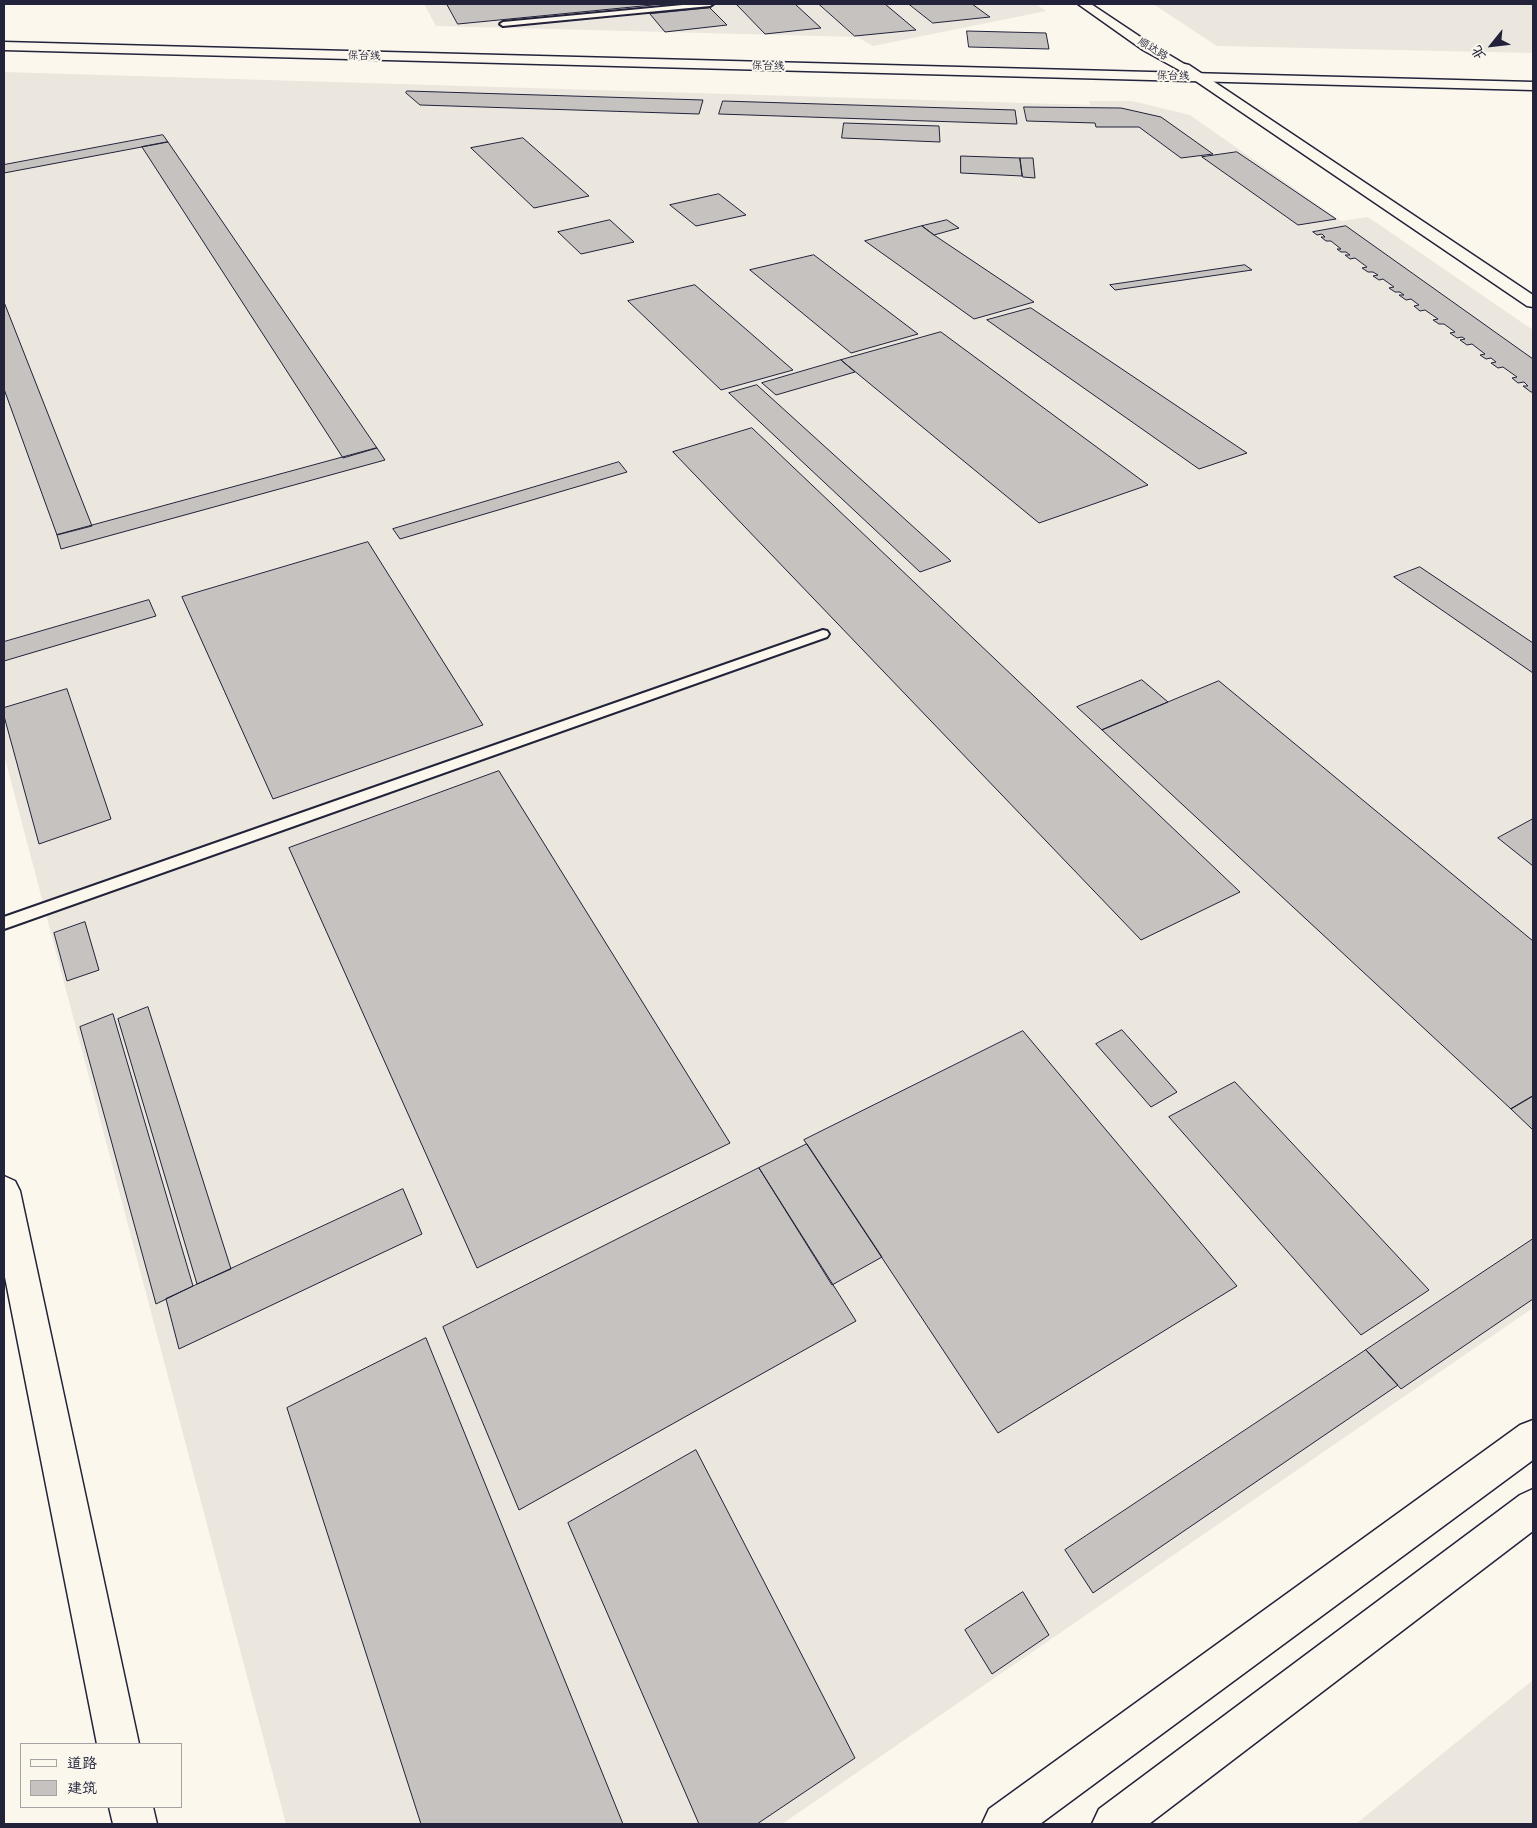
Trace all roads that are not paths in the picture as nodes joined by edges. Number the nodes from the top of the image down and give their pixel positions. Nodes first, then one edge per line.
1 (710, 4) edge
2 (1084, 4) edge
3 (1103, 4) edge
4 (503, 24) dead end
5 (4, 38) edge
6 (4, 46) edge
7 (1185, 68) junction
8 (1199, 77) junction
9 (1533, 77) edge
10 (1533, 86) edge
11 (1533, 302) edge
12 (823, 634) dead end
13 (4, 923) edge
14 (4, 1191) edge
15 (1533, 1438) edge
16 (1533, 1508) edge
17 (118, 1743) edge
18 (131, 1808) edge
19 (135, 1824) edge
20 (1004, 1824) edge
21 (1114, 1824) edge

1 - 4 lane
2 - 7 main road, 顺达路
3 - 7 main road, 顺达路
5 - 7 main road, 保台线
6 - 8 main road, 保台线
7 - 8 main road
7 - 9 main road, 保台线
8 - 10 main road, 保台线
8 - 11 main road
12 - 13 lane
14 - 17 main road
15 - 20 main road
16 - 21 main road
18 - 19 main road

